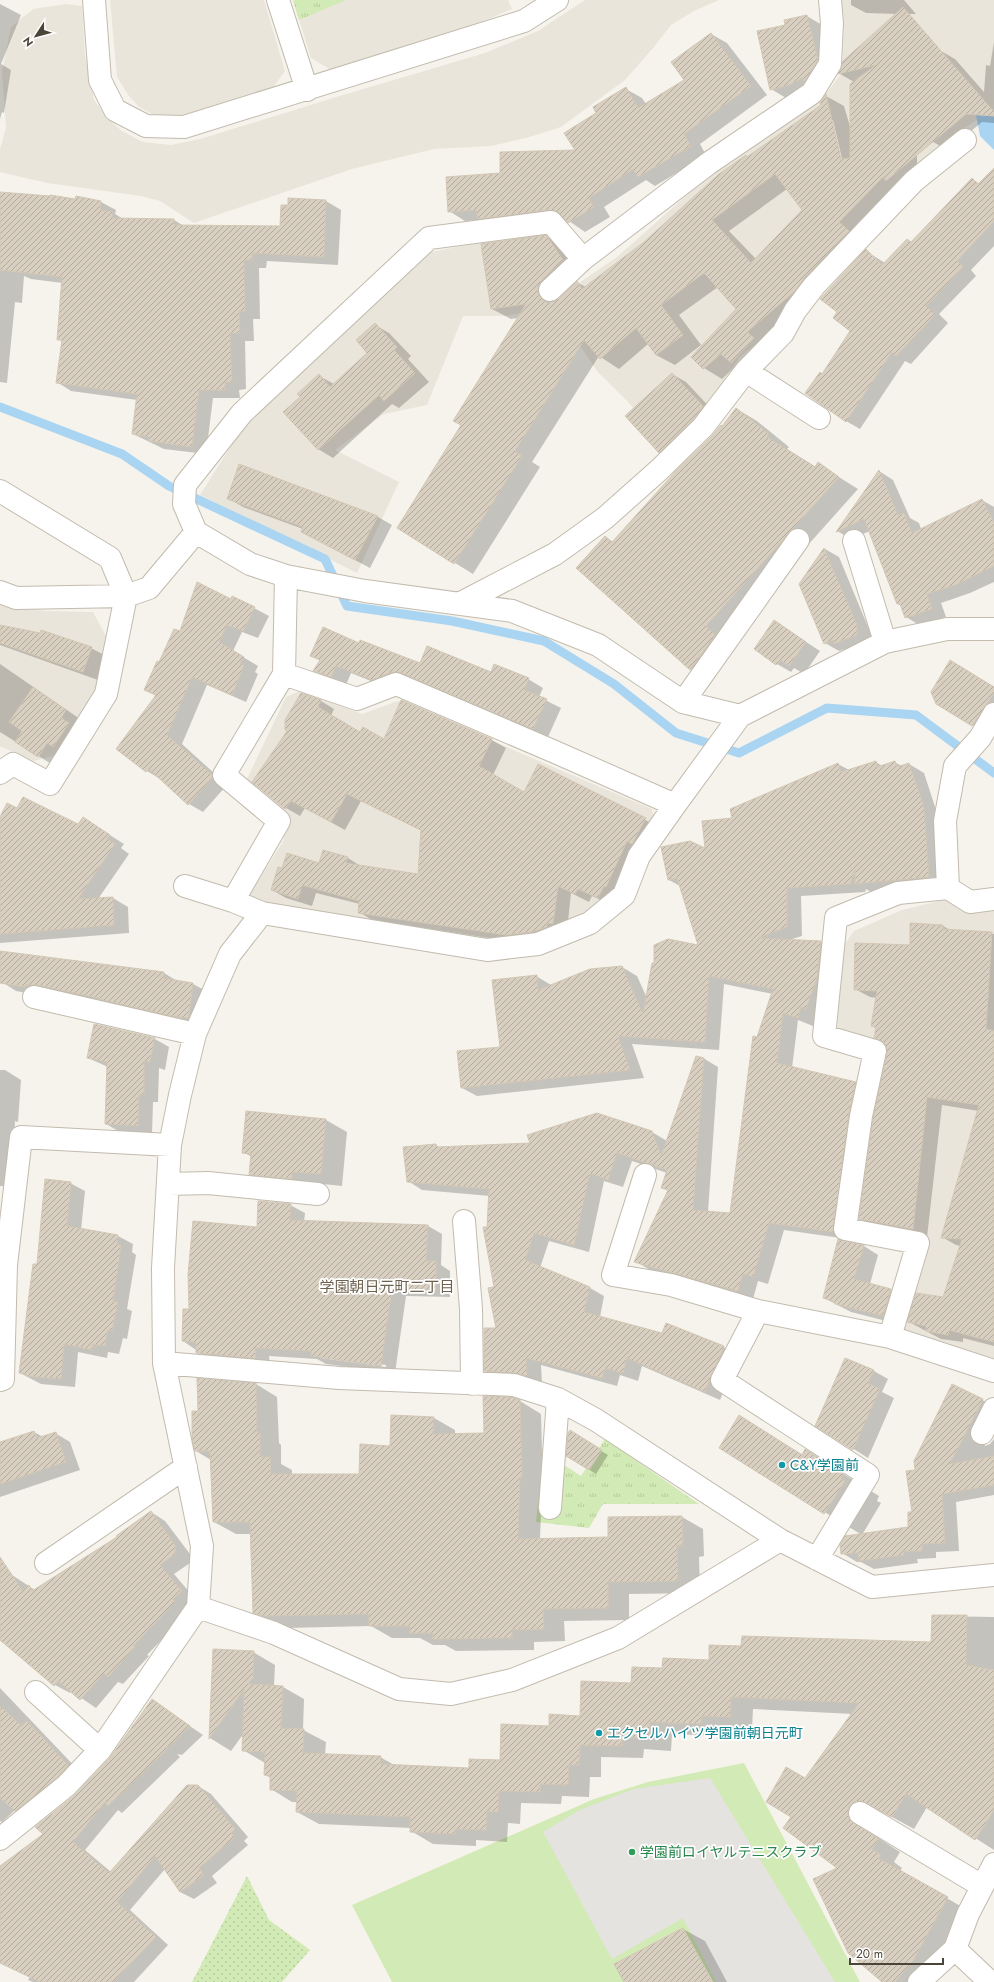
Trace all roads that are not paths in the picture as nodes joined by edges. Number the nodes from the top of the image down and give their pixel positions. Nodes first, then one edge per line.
1 (94, 0) edge
2 (278, 0) edge
3 (557, 0) edge
4 (830, 0) edge
5 (307, 90) junction
6 (965, 140) dead end
7 (583, 259) junction
8 (550, 290) dead end
9 (746, 371) junction
10 (820, 418) dead end
11 (0, 491) edge
12 (196, 532) junction
13 (798, 540) dead end
14 (854, 541) dead end
15 (286, 576) junction
16 (0, 592) edge
17 (126, 596) junction
18 (461, 603) junction
19 (994, 629) edge
20 (885, 642) junction
21 (284, 674) junction
22 (683, 702) junction
23 (994, 714) edge
24 (740, 716) junction
25 (0, 773) edge
26 (674, 805) junction
27 (185, 886) dead end
28 (948, 888) junction
29 (994, 899) edge
30 (233, 901) junction
31 (262, 913) junction
32 (34, 997) dead end
33 (195, 1034) junction
34 (170, 1145) junction
35 (645, 1175) dead end
36 (168, 1184) junction
37 (318, 1194) dead end
38 (464, 1221) dead end
39 (758, 1310) junction
40 (890, 1337) junction
41 (164, 1363) junction
42 (994, 1371) edge
43 (0, 1380) edge
44 (472, 1384) junction
45 (558, 1399) junction
46 (994, 1409) edge
47 (982, 1433) dead end
48 (186, 1466) junction
49 (550, 1508) dead end
50 (780, 1540) junction
51 (817, 1559) junction
52 (46, 1564) dead end
53 (994, 1574) edge
54 (198, 1607) junction
55 (36, 1692) dead end
56 (100, 1750) junction
57 (860, 1813) dead end
58 (0, 1840) edge
59 (994, 1864) edge
60 (982, 1886) junction
61 (955, 1949) junction
62 (919, 1982) edge
63 (990, 1982) edge

1 - 5 street
2 - 5 street
3 - 5 street
4 - 7 street
6 - 9 street
7 - 8 street
7 - 12 street
9 - 10 street
9 - 18 street
11 - 17 street
12 - 15 street
12 - 17 street
13 - 22 street
14 - 20 street
15 - 18 street
15 - 21 street
16 - 17 street
17 - 25 street
18 - 22 street
19 - 20 street
20 - 24 street
21 - 26 street
21 - 30 street
22 - 24 street
23 - 28 street
24 - 26 street
26 - 31 street
27 - 30 street
28 - 29 street
28 - 40 street
30 - 31 street
31 - 33 street
32 - 33 street
33 - 34 street
34 - 36 street
34 - 43 street
35 - 39 street
36 - 37 street
36 - 41 street
38 - 44 street
39 - 40 street
39 - 51 street
40 - 42 street
41 - 44 street
41 - 48 street
44 - 45 street
45 - 49 street
45 - 50 street
46 - 47 street
48 - 52 street
48 - 54 street
50 - 51 street
50 - 54 street
51 - 53 street
54 - 56 street
55 - 56 street
56 - 58 street
57 - 60 street
59 - 60 street
60 - 61 street
61 - 62 street
61 - 63 street

